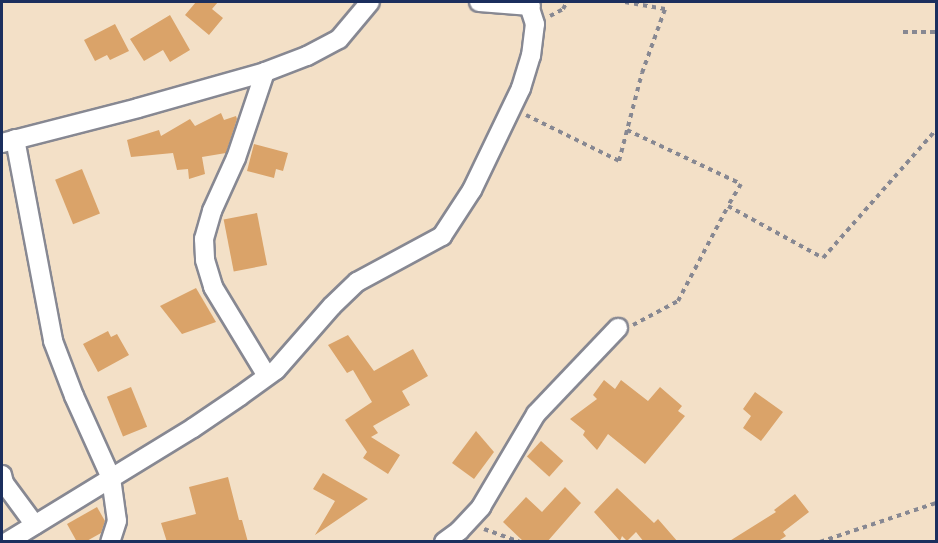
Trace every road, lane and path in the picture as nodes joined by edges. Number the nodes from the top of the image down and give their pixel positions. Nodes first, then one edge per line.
1 (370, 2) edge
2 (479, 2) edge
3 (625, 2) edge
4 (530, 4) edge
5 (903, 32) dead end
6 (936, 32) edge
7 (265, 72) junction
8 (512, 108) junction
9 (627, 130) junction
10 (936, 130) edge
11 (8, 141) edge
12 (728, 206) junction
13 (613, 333) joint
14 (267, 376) junction
15 (2, 475) edge
16 (111, 478) junction
17 (936, 503) edge
18 (466, 523) junction
19 (35, 525) junction
20 (7, 542) edge
21 (110, 542) edge
22 (444, 542) edge
23 (520, 542) edge
24 (820, 542) edge

1 - 7 street
2 - 4 street
3 - 9 path
4 - 8 street
5 - 6 path
7 - 11 street
7 - 14 street
8 - 9 path
8 - 14 street
9 - 12 path
10 - 12 path
11 - 16 street
12 - 13 path
13 - 18 street
14 - 16 street
15 - 19 street
16 - 19 street
16 - 21 street
17 - 24 path
18 - 22 street
18 - 23 path
19 - 20 street

